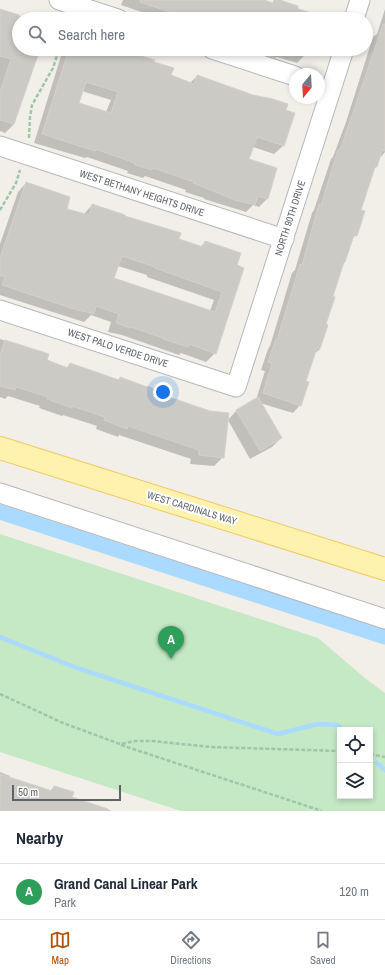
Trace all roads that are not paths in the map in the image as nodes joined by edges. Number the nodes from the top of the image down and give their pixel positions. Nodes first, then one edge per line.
1 (59, 0) edge
2 (360, 0) edge
3 (96, 12) edge
4 (356, 12) edge
5 (234, 56) edge
6 (341, 56) edge
7 (289, 74) edge
8 (326, 86) edge
9 (0, 146) edge
10 (284, 239) junction
11 (0, 310) edge
12 (236, 387) joint
13 (0, 448) edge
14 (0, 493) edge
15 (385, 569) edge
16 (385, 619) edge

1 - 3 street
2 - 4 street
5 - 7 street
6 - 8 street, NORTH 90TH DRIVE
8 - 10 street, NORTH 90TH DRIVE
9 - 10 street, WEST BETHANY HEIGHTS DRIVE
10 - 12 street, NORTH 90TH DRIVE
11 - 12 street, WEST PALO VERDE DRIVE
13 - 15 main road, WEST CARDINALS WAY
14 - 16 street

